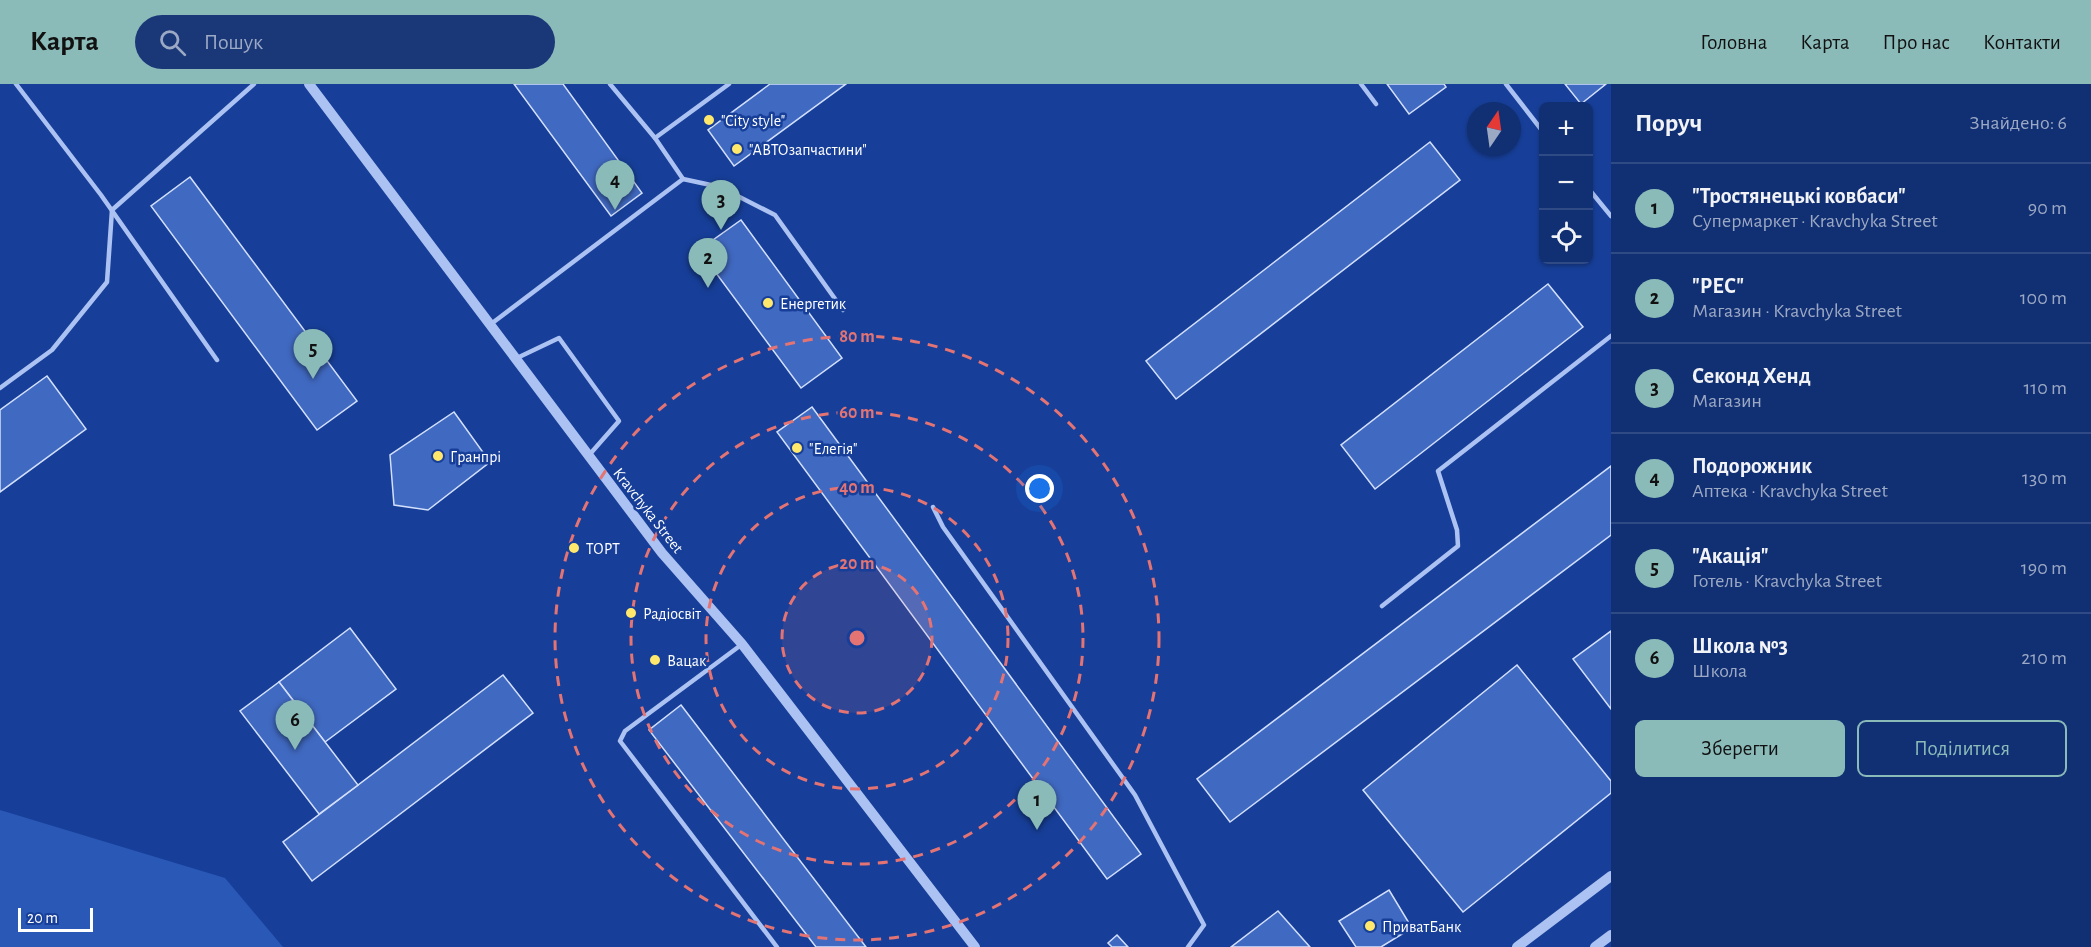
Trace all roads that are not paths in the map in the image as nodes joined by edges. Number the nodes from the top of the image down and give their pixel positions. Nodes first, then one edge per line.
1 (16, 84) edge
2 (254, 84) edge
3 (309, 84) edge
4 (610, 84) edge
5 (729, 84) edge
6 (1361, 84) edge
7 (1506, 84) edge
8 (1376, 104) dead end
9 (1539, 127) edge
10 (655, 138) junction
11 (683, 179) junction
12 (1593, 195) edge
13 (112, 210) junction
14 (1611, 216) edge
15 (843, 310) dead end
16 (489, 326) junction
17 (1611, 336) edge
18 (515, 359) junction
19 (217, 360) dead end
20 (0, 388) edge
21 (588, 456) junction
22 (933, 507) dead end
23 (1382, 606) dead end
24 (742, 645) junction
25 (1611, 876) edge
26 (1611, 934) edge
27 (777, 947) edge
28 (975, 947) edge
29 (1188, 947) edge
30 (1517, 947) edge
31 (1595, 947) edge

1 - 13 lane
2 - 13 lane
3 - 16 street, Kravchyka Street
4 - 10 lane
5 - 10 lane
6 - 8 lane
7 - 9 lane
10 - 11 lane
11 - 15 lane
11 - 16 lane
12 - 14 lane
13 - 19 lane
13 - 20 lane
16 - 18 street, Kravchyka Street
17 - 23 lane
18 - 21 street, Kravchyka Street
18 - 21 lane
21 - 24 street, Kravchyka Street
22 - 29 lane
24 - 27 lane
24 - 28 street, Kravchyka Street
25 - 30 street
26 - 31 street

